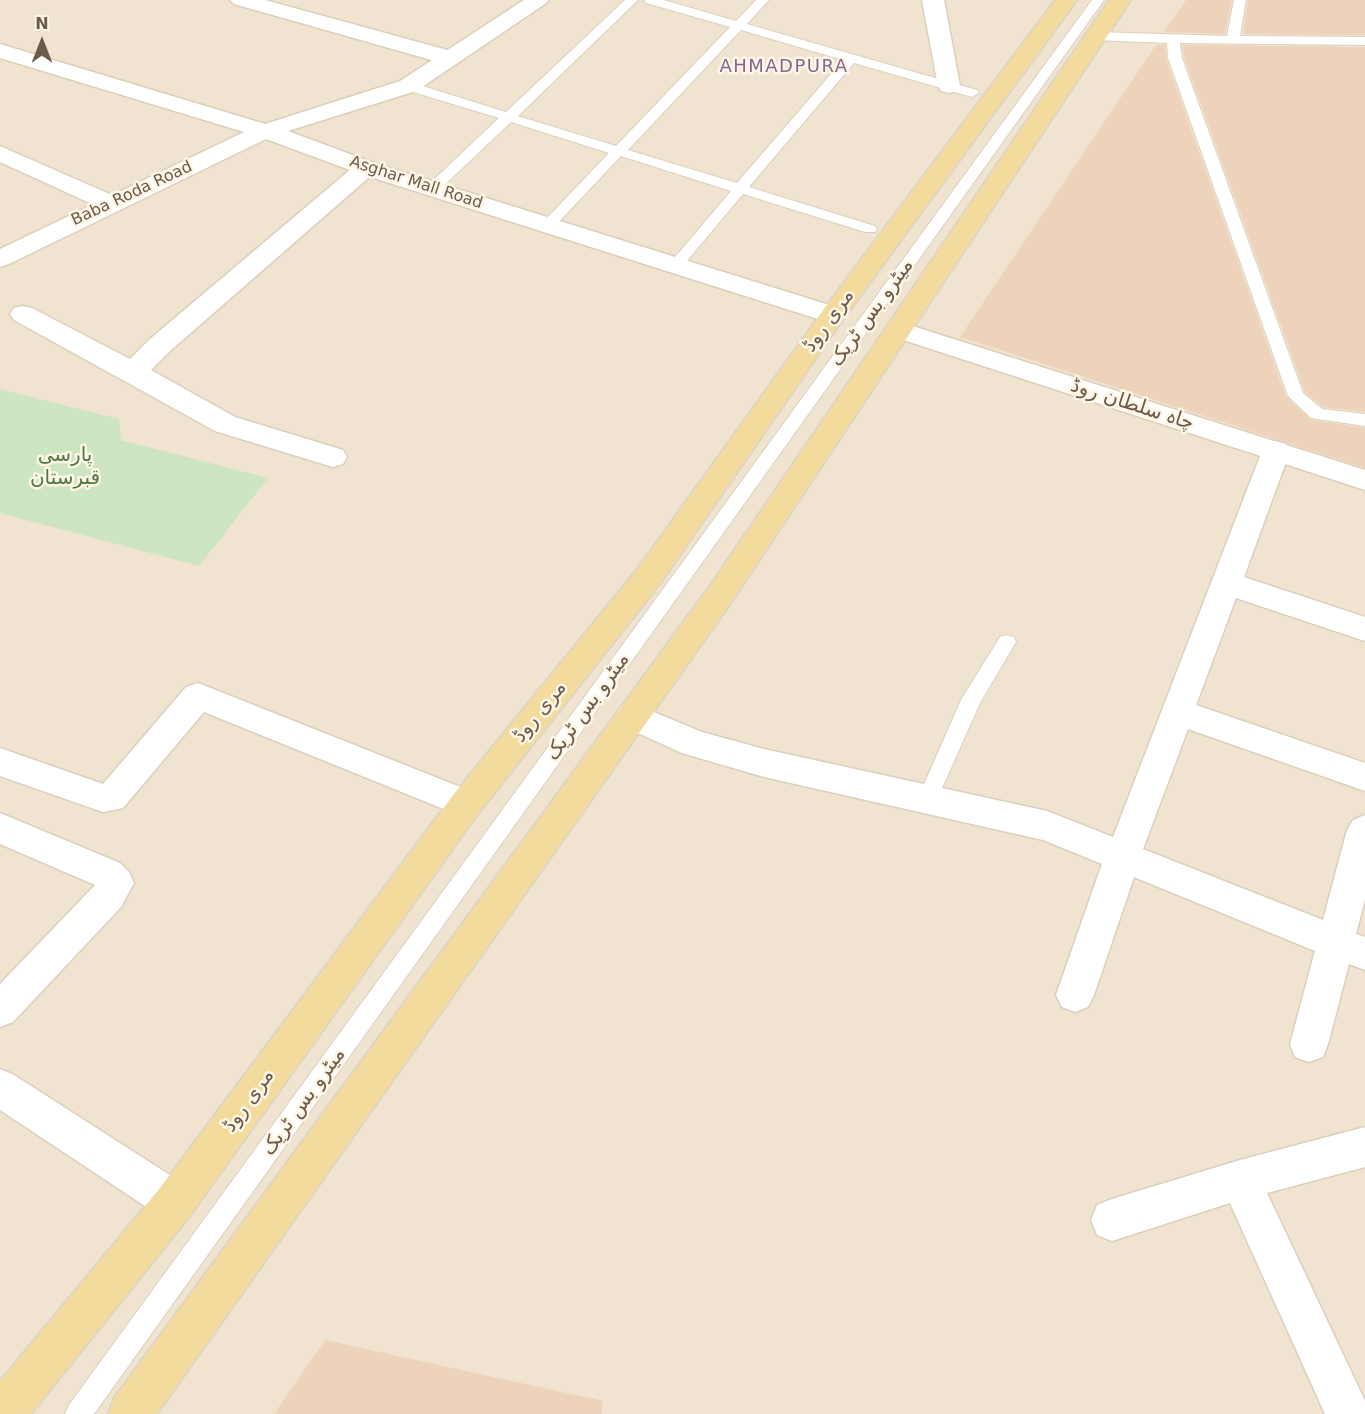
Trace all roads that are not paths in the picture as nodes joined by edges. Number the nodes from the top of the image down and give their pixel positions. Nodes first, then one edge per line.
1 (241, 0) edge
2 (538, 0) edge
3 (632, 0) edge
4 (650, 0) edge
5 (762, 0) edge
6 (933, 0) edge
7 (1065, 0) edge
8 (1098, 0) edge
9 (1120, 0) edge
10 (1240, 0) edge
11 (738, 26) junction
12 (1096, 36) junction
13 (1173, 39) junction
14 (1233, 39) junction
15 (1365, 41) edge
16 (1, 52) edge
17 (450, 58) junction
18 (851, 58) junction
19 (408, 86) junction
20 (949, 86) junction
21 (972, 93) dead end
22 (508, 117) junction
23 (265, 130) junction
24 (618, 151) junction
25 (0, 153) edge
26 (366, 168) junction
27 (432, 189) junction
28 (740, 189) junction
29 (112, 204) junction
30 (548, 225) junction
31 (870, 229) dead end
32 (0, 259) edge
33 (676, 265) junction
34 (23, 314) dead end
35 (833, 315) junction
36 (900, 330) junction
37 (133, 372) junction
38 (1365, 420) edge
39 (1276, 451) junction
40 (333, 457) dead end
41 (1365, 480) edge
42 (1226, 583) junction
43 (1365, 629) edge
44 (1007, 642) dead end
45 (1178, 712) junction
46 (632, 716) junction
47 (0, 762) edge
48 (1365, 777) edge
49 (928, 798) junction
50 (466, 804) junction
51 (0, 828) edge
52 (1365, 830) edge
53 (1124, 856) junction
54 (1350, 948) edge
55 (1075, 995) dead end
56 (0, 1010) edge
57 (1309, 1044) dead end
58 (0, 1088) edge
59 (1365, 1147) edge
60 (1240, 1180) junction
61 (175, 1202) junction
62 (1112, 1220) dead end
63 (2, 1414) edge
64 (78, 1414) edge
65 (130, 1414) edge
66 (1348, 1414) edge

1 - 17 street
2 - 17 street, Baba Roda Road
3 - 22 lane
4 - 11 lane
5 - 11 lane
6 - 20 street
7 - 35 main road, مری روڈ
8 - 64 lane, میٹرو بس ٹریک
9 - 12 main road
10 - 14 lane
11 - 18 lane
11 - 24 lane
12 - 13 lane
12 - 36 main road
13 - 14 lane
13 - 38 lane
14 - 15 lane
16 - 23 street, Asghar Mall Road
17 - 19 street, Baba Roda Road
18 - 20 lane
18 - 28 lane
19 - 22 lane
19 - 23 street, Baba Roda Road
20 - 21 lane
22 - 24 lane
22 - 27 lane
23 - 26 street, Asghar Mall Road
23 - 29 street, Baba Roda Road
24 - 28 lane
24 - 30 lane
25 - 29 street
26 - 27 street, Asghar Mall Road
26 - 37 street
27 - 30 street, Asghar Mall Road
28 - 31 lane
28 - 33 lane
29 - 32 street, Baba Roda Road
30 - 33 street, Asghar Mall Road
33 - 35 street, Asghar Mall Road
34 - 37 street
35 - 50 main road, مری روڈ
36 - 39 street, چاہ سلطان روڈ
36 - 46 main road
37 - 40 street
39 - 41 street, چاہ سلطان روڈ
39 - 42 street
42 - 43 street
42 - 45 street
44 - 49 lane
45 - 48 street
45 - 53 street
46 - 49 street
46 - 65 main road
47 - 50 street
49 - 53 street
50 - 61 main road, مری روڈ
51 - 56 street
52 - 54 street
53 - 54 street
53 - 55 street
54 - 57 street
58 - 61 street
59 - 60 street
60 - 62 street
60 - 66 street
61 - 63 main road, مری روڈ

